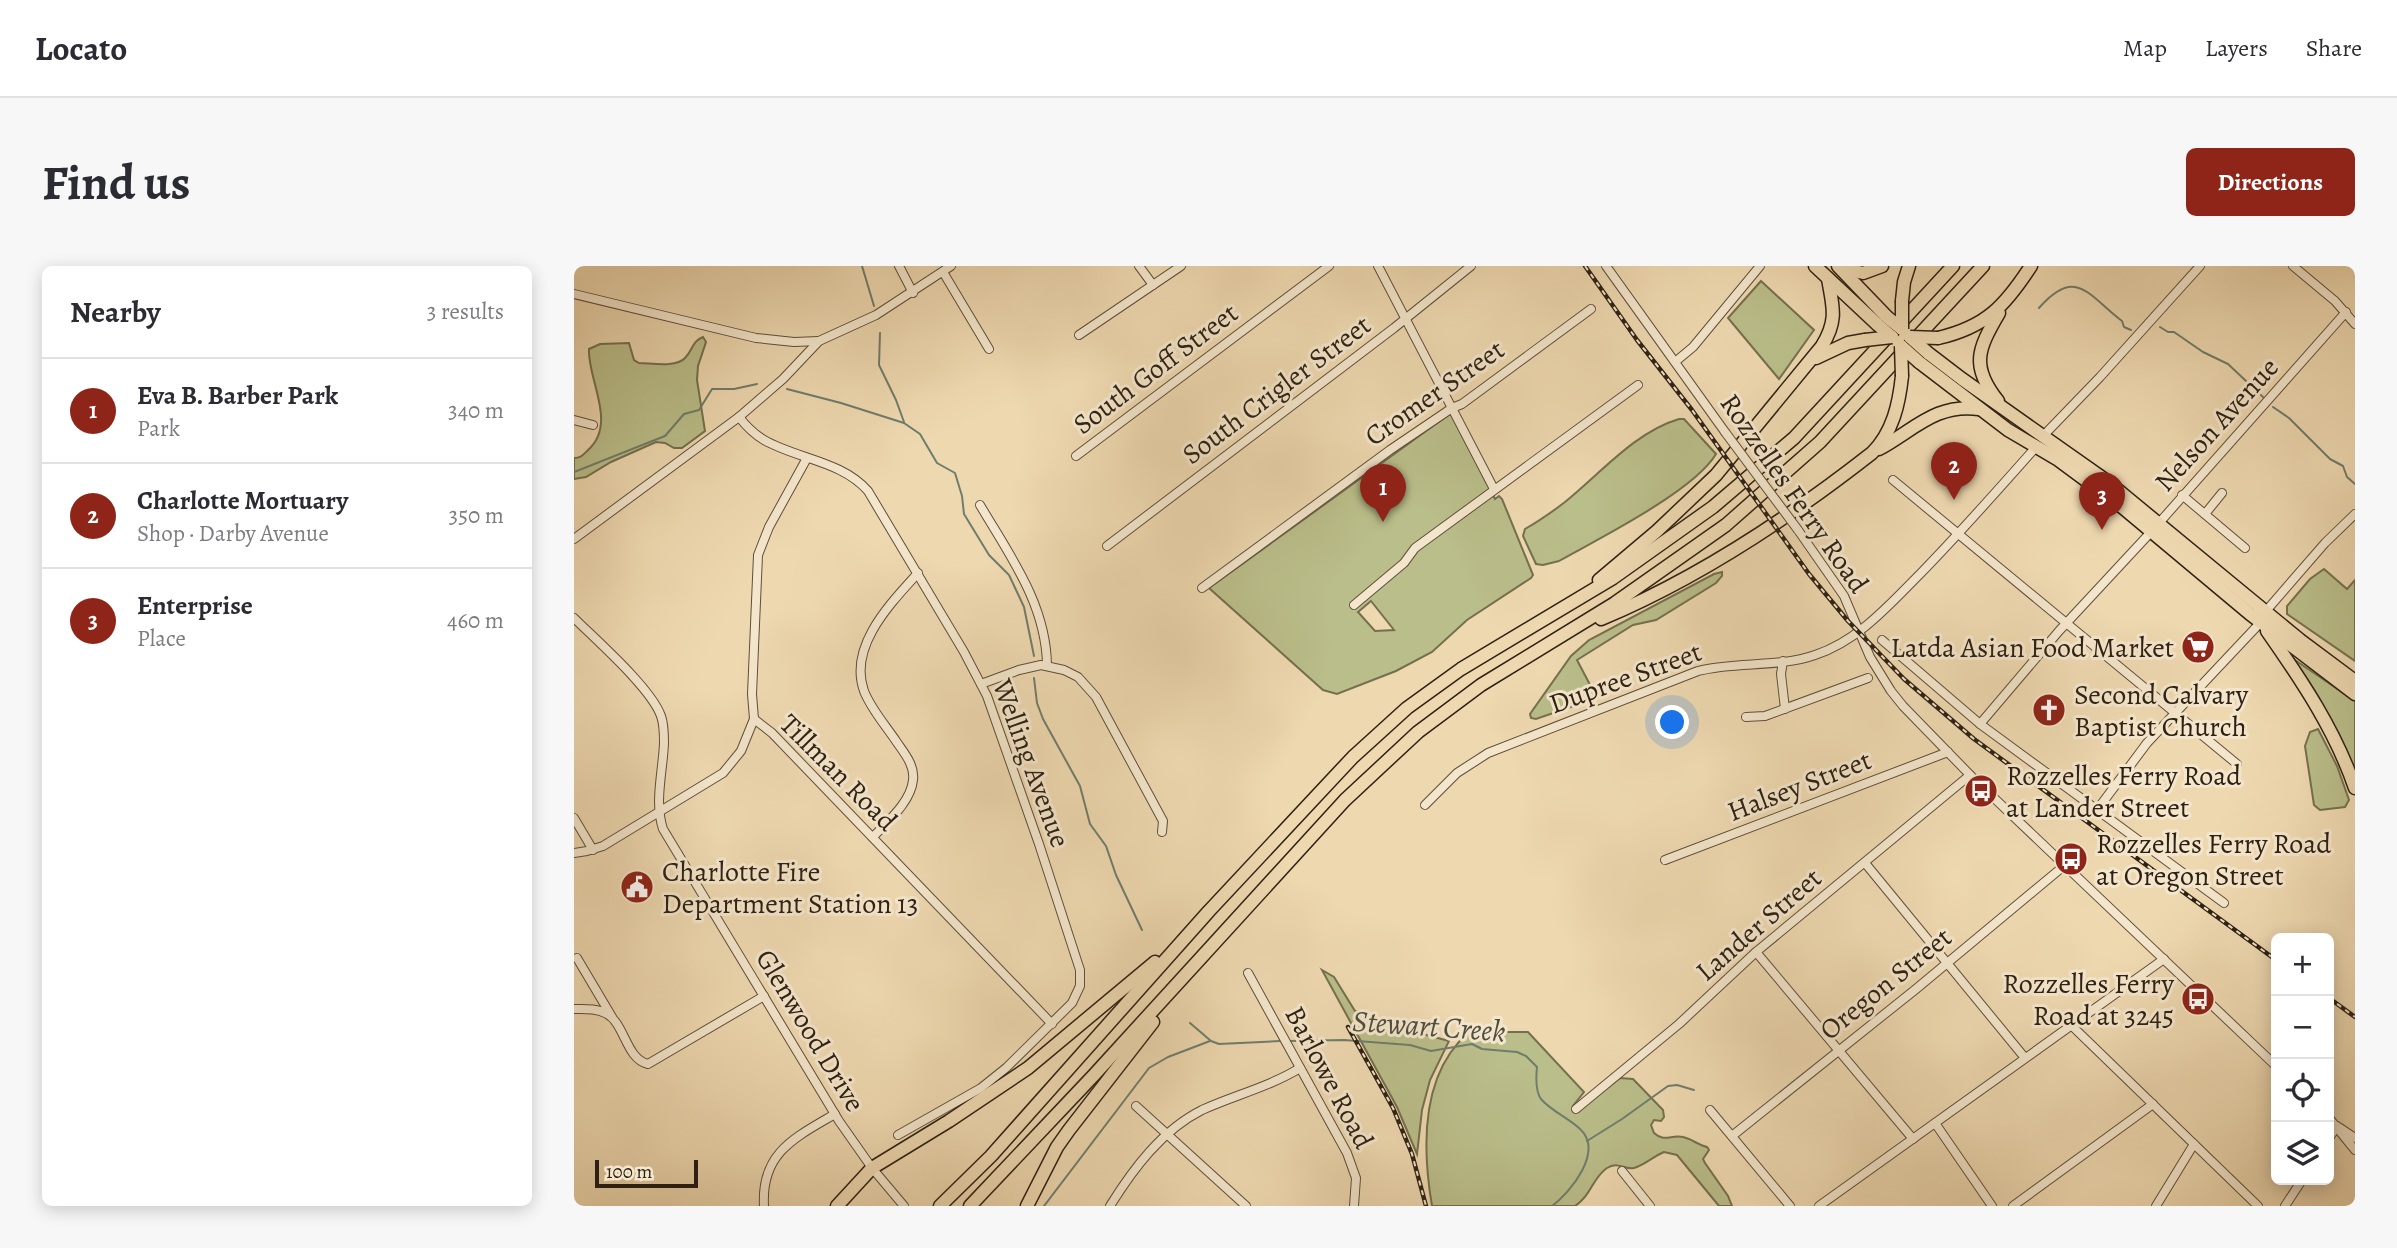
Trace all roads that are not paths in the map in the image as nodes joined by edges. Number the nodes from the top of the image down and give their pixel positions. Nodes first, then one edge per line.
1 (899, 266) edge
2 (1139, 266) edge
3 (1181, 266) edge
4 (1329, 266) edge
5 (1378, 266) edge
6 (1471, 266) edge
7 (1606, 266) edge
8 (1760, 266) edge
9 (1815, 266) edge
10 (1882, 266) edge
11 (1909, 266) edge
12 (1953, 266) edge
13 (1983, 266) edge
14 (2031, 266) edge
15 (2200, 266) edge
16 (2293, 266) edge
17 (1838, 267) edge
18 (947, 269) edge
19 (1828, 279) junction
20 (1153, 285) junction
21 (913, 293) junction
22 (574, 294) edge
23 (2006, 301) junction
24 (1591, 309) dead end
25 (2347, 312) junction
26 (1405, 318) junction
27 (1883, 321) junction
28 (2355, 324) edge
29 (1079, 335) dead end
30 (1901, 337) junction
31 (819, 341) junction
32 (989, 349) dead end
33 (1924, 358) junction
34 (1675, 362) junction
35 (1808, 363) junction
36 (1638, 385) dead end
37 (1452, 408) junction
38 (2003, 408) junction
39 (1982, 410) junction
40 (739, 417) junction
41 (574, 420) edge
42 (593, 425) dead end
43 (2044, 435) junction
44 (2035, 447) junction
45 (1872, 453) junction
46 (1076, 456) dead end
47 (807, 458) junction
48 (1893, 480) dead end
49 (1494, 489) junction
50 (2222, 493) dead end
51 (2182, 495) junction
52 (980, 505) dead end
53 (2205, 514) junction
54 (2355, 514) edge
55 (2155, 528) junction
56 (1958, 534) junction
57 (574, 539) edge
58 (1107, 546) dead end
59 (2245, 548) dead end
60 (918, 573) junction
61 (1202, 588) dead end
62 (1578, 600) junction
63 (1354, 605) dead end
64 (2263, 616) junction
65 (574, 618) edge
66 (2065, 624) junction
67 (1574, 629) junction
68 (1858, 632) junction
69 (1882, 640) dead end
70 (1783, 661) junction
71 (1046, 665) junction
72 (1868, 678) dead end
73 (2355, 681) edge
74 (981, 684) junction
75 (2355, 694) edge
76 (1785, 709) junction
77 (2174, 713) junction
78 (1746, 717) dead end
79 (754, 719) junction
80 (1980, 724) junction
81 (1948, 752) junction
82 (2237, 764) dead end
83 (1970, 775) junction
84 (2355, 788) edge
85 (1425, 805) dead end
86 (2097, 810) junction
87 (659, 812) junction
88 (574, 818) edge
89 (1162, 832) dead end
90 (873, 837) junction
91 (593, 850) junction
92 (574, 853) edge
93 (1665, 860) dead end
94 (1865, 863) junction
95 (2065, 865) junction
96 (2224, 903) dead end
97 (1187, 935) junction
98 (1756, 953) junction
99 (578, 958) dead end
100 (2164, 959) junction
101 (1947, 963) junction
102 (1248, 973) dead end
103 (1181, 979) junction
104 (764, 996) junction
105 (574, 1009) edge
106 (614, 1020) junction
107 (1052, 1024) junction
108 (2071, 1025) junction
109 (1840, 1050) junction
110 (2025, 1058) junction
111 (2271, 1061) edge
112 (1300, 1068) junction
113 (2153, 1104) junction
114 (1136, 1106) dead end
115 (1576, 1109) dead end
116 (1710, 1110) dead end
117 (835, 1114) junction
118 (2333, 1122) edge
119 (1935, 1123) junction
120 (2337, 1126) junction
121 (2334, 1130) edge
122 (898, 1135) dead end
123 (1168, 1135) junction
124 (1732, 1136) junction
125 (2355, 1138) edge
126 (1913, 1139) junction
127 (2194, 1144) junction
128 (2355, 1150) edge
129 (872, 1168) junction
130 (1622, 1171) dead end
131 (2299, 1185) edge
132 (902, 1204) edge
133 (764, 1206) edge
134 (837, 1206) edge
135 (940, 1206) edge
136 (970, 1206) edge
137 (1027, 1206) edge
138 (1110, 1206) edge
139 (1246, 1206) edge
140 (1354, 1206) edge
141 (1650, 1206) edge
142 (1790, 1206) edge
143 (1819, 1206) edge
144 (1992, 1206) edge
145 (2013, 1206) edge
146 (2156, 1206) edge
147 (2258, 1206) edge
148 (2286, 1206) edge

1 - 21 street
2 - 20 street
3 - 20 street
4 - 46 street, South Goff Street
5 - 26 street
6 - 26 street, South Crigler Street
7 - 34 street, Rozzelles Ferry Road
8 - 34 street
9 - 19 highway
10 - 17 highway
11 - 30 highway, bridge
12 - 62 highway
13 - 67 highway
14 - 23 highway
15 - 43 street
16 - 25 street
17 - 27 highway
18 - 21 street
18 - 32 street
19 - 27 highway
19 - 35 highway
20 - 29 street
21 - 31 street
22 - 31 street
23 - 30 highway, bridge
23 - 38 highway
24 - 37 street, Cromer Street
25 - 28 street
25 - 51 street, Nelson Avenue
26 - 37 street
26 - 58 street, South Crigler Street
27 - 30 highway, bridge
30 - 33 highway, bridge
30 - 35 highway, bridge
30 - 45 highway, bridge
31 - 40 street
33 - 38 highway
33 - 39 highway
34 - 68 street, Rozzelles Ferry Road, bridge
35 - 62 highway
36 - 49 street
37 - 49 street
37 - 61 street, Cromer Street
38 - 43 highway
39 - 44 highway
39 - 45 highway
40 - 47 street, Welling Avenue
40 - 57 street
41 - 42 street
43 - 55 highway
44 - 55 highway
44 - 56 street, Dupree Street
45 - 67 highway
47 - 60 street, Welling Avenue
47 - 79 street, Tillman Road
48 - 56 street
49 - 63 street
50 - 53 street
51 - 53 street
51 - 55 street, Nelson Avenue
52 - 71 street
53 - 59 street
54 - 64 street
55 - 64 highway
55 - 66 street, Nelson Avenue
56 - 66 street
56 - 68 street, Dupree Street
60 - 74 street, Welling Avenue
60 - 90 street
62 - 97 highway
64 - 73 highway
64 - 75 highway
64 - 77 street
64 - 84 highway
65 - 87 street, Glenwood Drive
66 - 77 street
66 - 80 street, Nelson Avenue
67 - 103 highway
68 - 70 street, Dupree Street
68 - 81 street, Rozzelles Ferry Road
69 - 80 street
70 - 76 street
70 - 85 street, Dupree Street
71 - 74 street
71 - 89 street
72 - 76 street
74 - 107 street, Welling Avenue
76 - 78 street
77 - 82 street
77 - 86 street
79 - 87 street
79 - 90 street, Tillman Road
80 - 86 street
81 - 83 street, Rozzelles Ferry Road
81 - 93 street, Halsey Street
83 - 94 street, Lander Street
83 - 95 street, Rozzelles Ferry Road
86 - 96 street
87 - 91 street
87 - 104 street, Glenwood Drive
88 - 91 street
90 - 107 street, Tillman Road
91 - 92 street
94 - 98 street, Lander Street
94 - 101 street
95 - 100 street, Rozzelles Ferry Road
95 - 101 street, Oregon Street
97 - 129 highway
97 - 135 highway
98 - 109 street
98 - 115 street, Lander Street
99 - 106 street
100 - 108 street
100 - 111 street, Rozzelles Ferry Road
101 - 109 street, Oregon Street
101 - 110 street
102 - 112 street, Barlowe Road
103 - 136 highway
103 - 137 highway
104 - 106 street
104 - 117 street, Glenwood Drive
105 - 106 street
107 - 122 street, Welling Avenue
108 - 110 street
108 - 113 street
109 - 124 street, Oregon Street
109 - 126 street
110 - 119 street
112 - 123 street
112 - 140 street, Barlowe Road
113 - 127 street
113 - 145 street
114 - 123 street
116 - 124 street
117 - 129 street, Glenwood Drive
117 - 133 street
118 - 120 street
119 - 126 street
119 - 144 street
120 - 121 street
120 - 125 street
120 - 128 street
123 - 138 street
123 - 139 street
124 - 142 street
126 - 143 street
127 - 146 street
127 - 147 street
129 - 132 street, Glenwood Drive
129 - 134 highway
130 - 141 street
131 - 148 street

